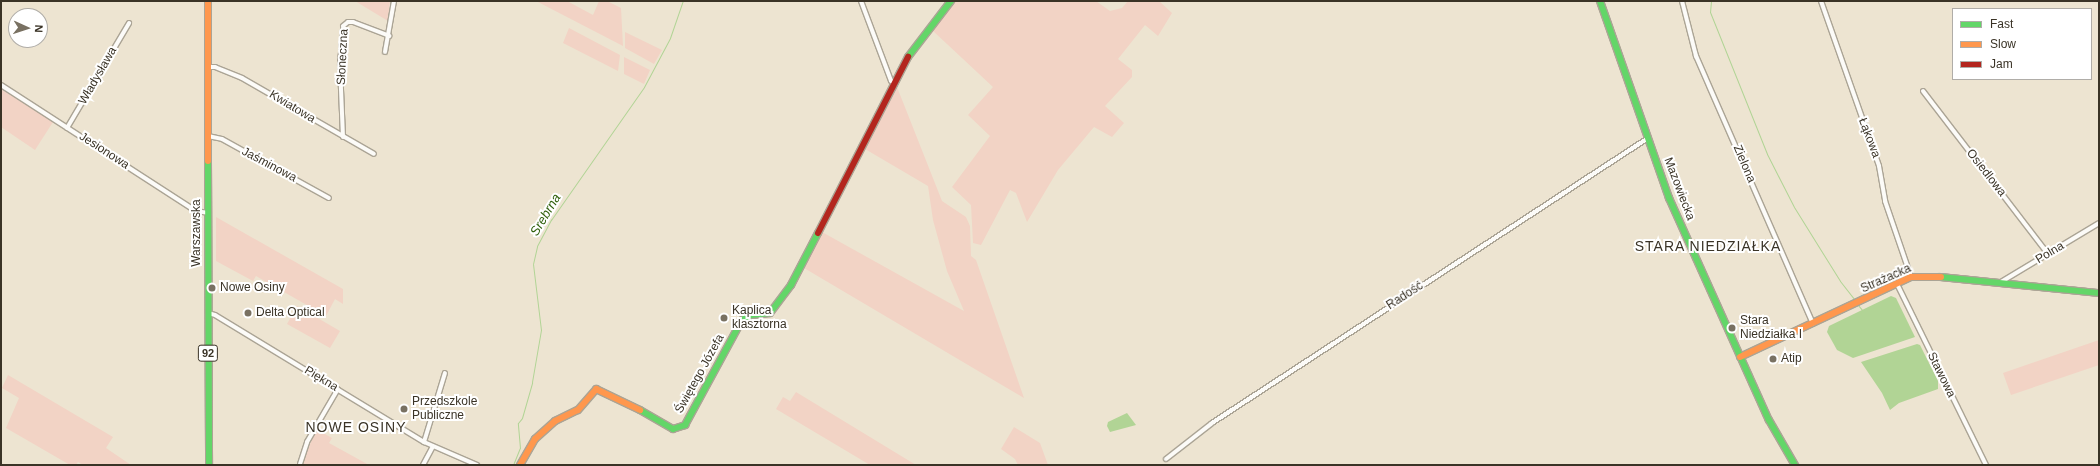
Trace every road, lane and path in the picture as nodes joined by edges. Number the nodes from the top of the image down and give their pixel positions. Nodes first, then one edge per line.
1 (208, 1) edge
2 (394, 1) edge
3 (861, 1) edge
4 (951, 1) edge
5 (1600, 1) edge
6 (1682, 1) edge
7 (1821, 1) edge
8 (129, 23) dead end
9 (389, 36) junction
10 (385, 52) dead end
11 (208, 67) junction
12 (895, 84) junction
13 (1, 85) edge
14 (1923, 91) dead end
15 (67, 128) junction
16 (208, 136) junction
17 (343, 137) junction
18 (1648, 138) junction
19 (374, 154) dead end
20 (329, 198) dead end
21 (208, 213) junction
22 (2099, 223) edge
23 (2048, 254) junction
24 (1911, 277) junction
25 (2001, 282) junction
26 (1897, 284) junction
27 (2099, 293) edge
28 (208, 313) junction
29 (1813, 324) junction
30 (1740, 357) junction
31 (445, 373) dead end
32 (338, 389) junction
33 (424, 442) junction
34 (433, 446) junction
35 (1166, 459) dead end
36 (300, 464) dead end
37 (209, 465) edge
38 (423, 465) edge
39 (477, 465) edge
40 (520, 465) edge
41 (1795, 465) edge
42 (1986, 465) edge

1 - 11 street, Warszawska / 92
2 - 9 street
3 - 12 street
4 - 12 street, Świętego Józefa
5 - 18 street, Mazowiecka
6 - 29 street, Zielona
7 - 24 street, Łąkowa
8 - 15 street, Władysława
9 - 10 street
9 - 17 street, Słoneczna
11 - 16 street, Warszawska / 92
11 - 17 street, Kwiatowa
12 - 40 street, Świętego Józefa
13 - 15 street, Jesionowa
14 - 23 street, Osiedlowa
15 - 21 street, Jesionowa
16 - 20 street, Jaśminowa
16 - 21 street, Warszawska / 92
17 - 19 street, Kwiatowa
18 - 30 street, Mazowiecka
18 - 35 street, Radość
21 - 28 street, Warszawska / 92
22 - 23 street, Polna
23 - 25 street, Polna
24 - 25 street, Strażacka
24 - 26 street, Strażacka
25 - 27 street, Strażacka
26 - 29 street, Strażacka
26 - 42 street, Stawowa
28 - 32 street, Piękna
28 - 37 street, Warszawska / 92
29 - 30 street, Strażacka
30 - 41 street, Mazowiecka
31 - 33 street
32 - 33 street, Piękna
32 - 36 street
33 - 34 street, Piękna
34 - 38 street
34 - 39 street, Piękna

